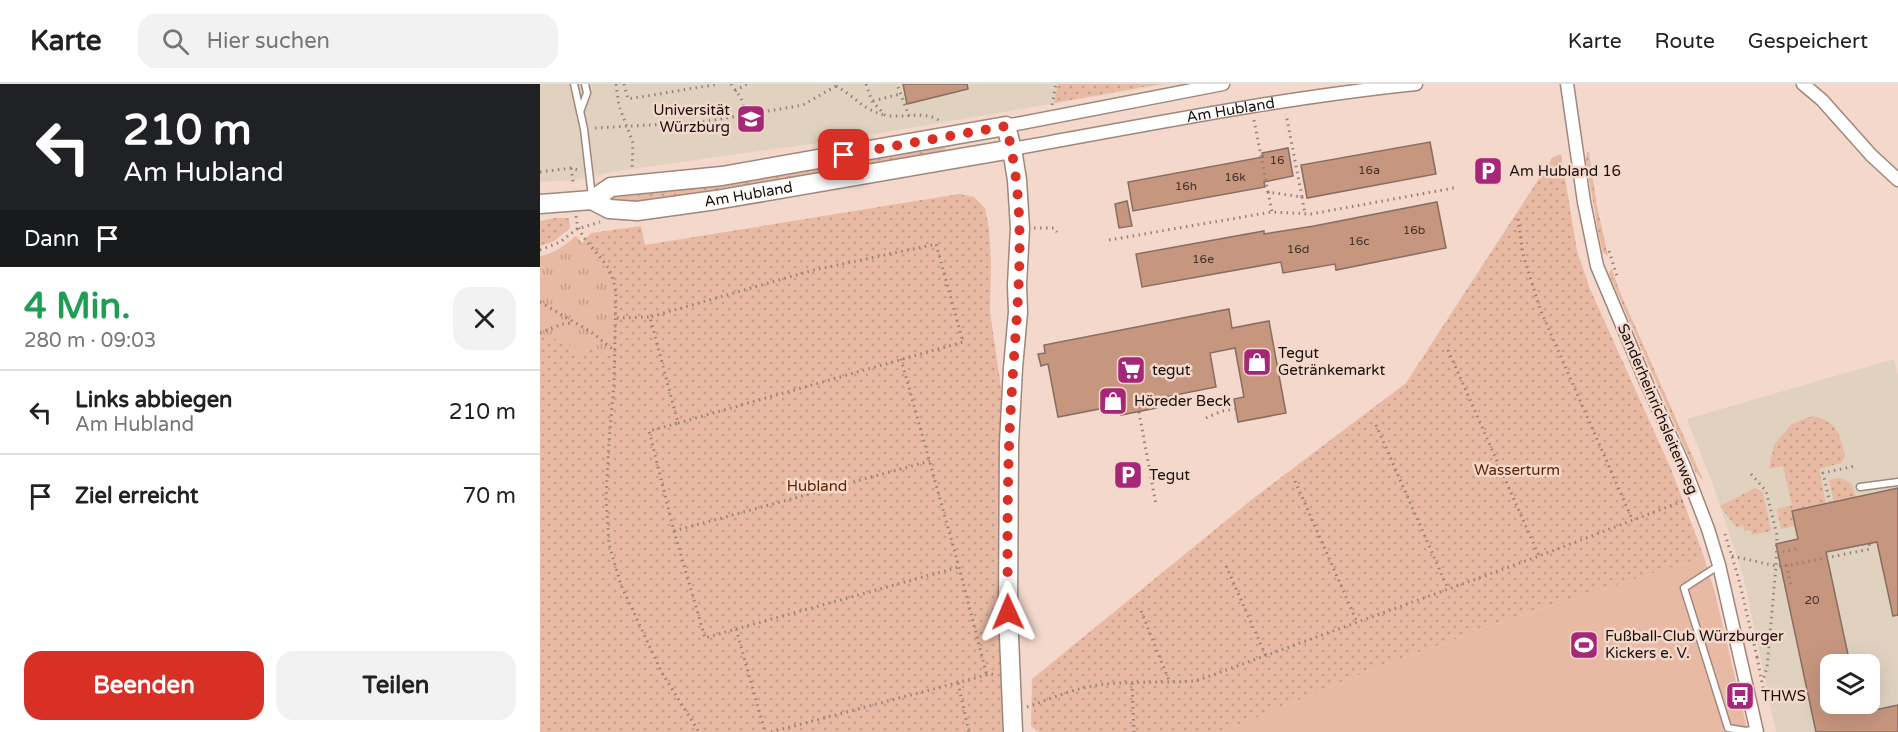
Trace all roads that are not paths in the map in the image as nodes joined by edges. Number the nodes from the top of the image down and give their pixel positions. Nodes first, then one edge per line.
1 (574, 84) edge
2 (585, 84) edge
3 (1223, 84) edge
4 (1416, 84) edge
5 (1567, 84) edge
6 (1803, 84) edge
7 (1351, 87) edge
8 (580, 112) junction
9 (1006, 126) junction
10 (1012, 149) junction
11 (1898, 180) edge
12 (592, 200) junction
13 (543, 206) edge
14 (1898, 482) edge
15 (1860, 487) dead end
16 (1719, 565) junction
17 (1757, 730) edge
18 (1014, 732) edge

1 - 8 lane
2 - 8 lane
3 - 9 street, Am Hubland
4 - 7 street, Am Hubland
5 - 16 street, Sanderheinrichsleitenweg
6 - 11 street
7 - 10 street, Am Hubland
8 - 12 lane
9 - 10 street
9 - 12 street, Am Hubland
10 - 12 street, Am Hubland
10 - 18 street
12 - 13 street, Am Hubland
14 - 15 lane
16 - 17 street, Sanderheinrichsleitenweg
16 - 17 lane

